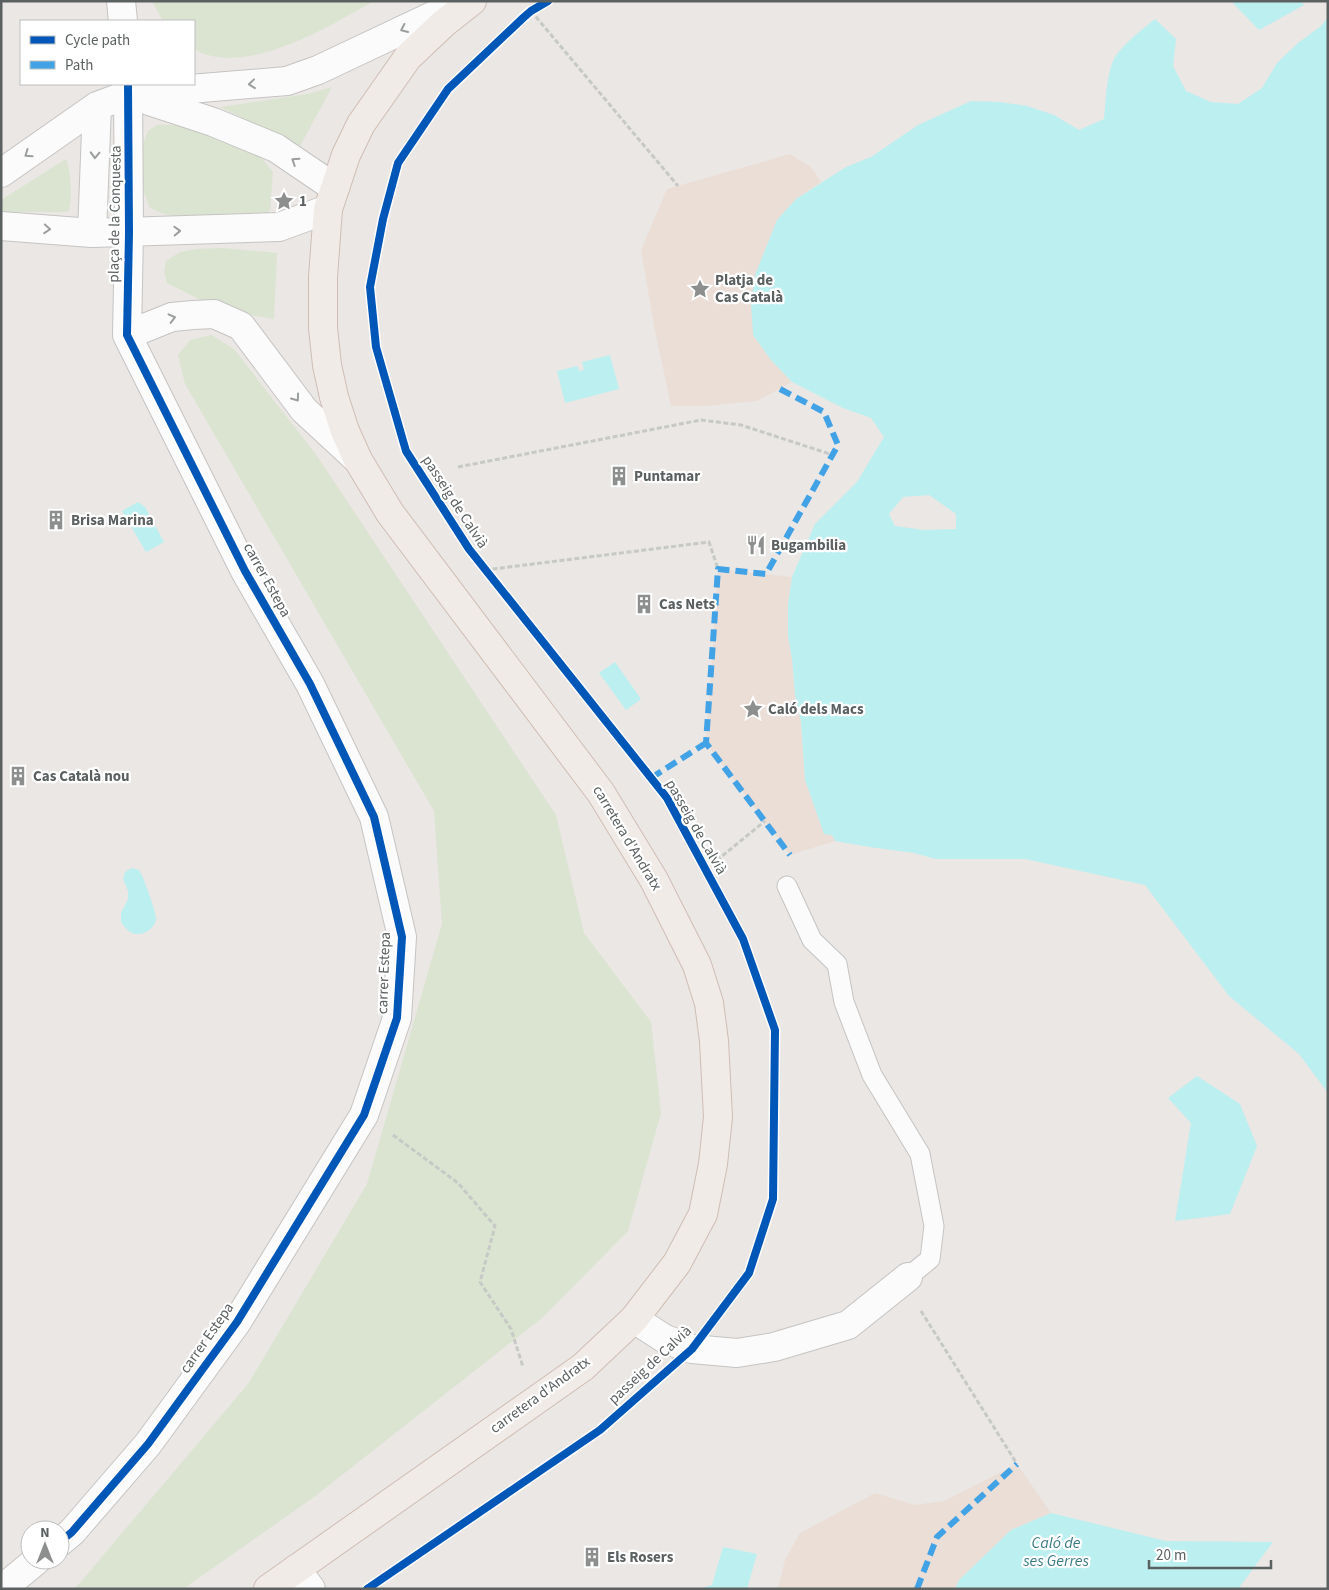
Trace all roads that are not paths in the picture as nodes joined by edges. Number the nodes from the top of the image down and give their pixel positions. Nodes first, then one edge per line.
1 (121, 1) edge
2 (464, 1) edge
3 (472, 1) edge
4 (123, 20) edge
5 (129, 89) edge
6 (97, 106) junction
7 (1, 173) edge
8 (332, 198) junction
9 (1, 226) edge
10 (92, 232) junction
11 (129, 232) junction
12 (127, 335) junction
13 (358, 460) junction
14 (787, 886) dead end
15 (905, 1279) joint
16 (634, 1319) junction
17 (70, 1534) edge
18 (26, 1570) edge
19 (304, 1579) edge
20 (2, 1589) edge
21 (268, 1589) edge

1 - 4 street
2 -> 5 street
3 - 8 main road, carretera d'Andratx
5 - 6 street
8 -> 5 street
5 - 11 street, plaça de la Conquesta
6 -> 7 street
6 -> 10 street, plaça de la Conquesta
11 -> 8 street, plaça de la Conquesta
8 - 13 main road, carretera d'Andratx
9 -> 10 street, plaça de la Conquesta
10 - 11 street, plaça de la Conquesta
11 - 12 street, plaça de la Conquesta
12 -> 13 street
12 - 17 street, carrer Estepa
13 - 16 main road, carretera d'Andratx
14 - 15 lane
15 - 16 street
16 - 19 main road, carretera d'Andratx
18 - 20 street
19 - 21 main road, carretera d'Andratx

